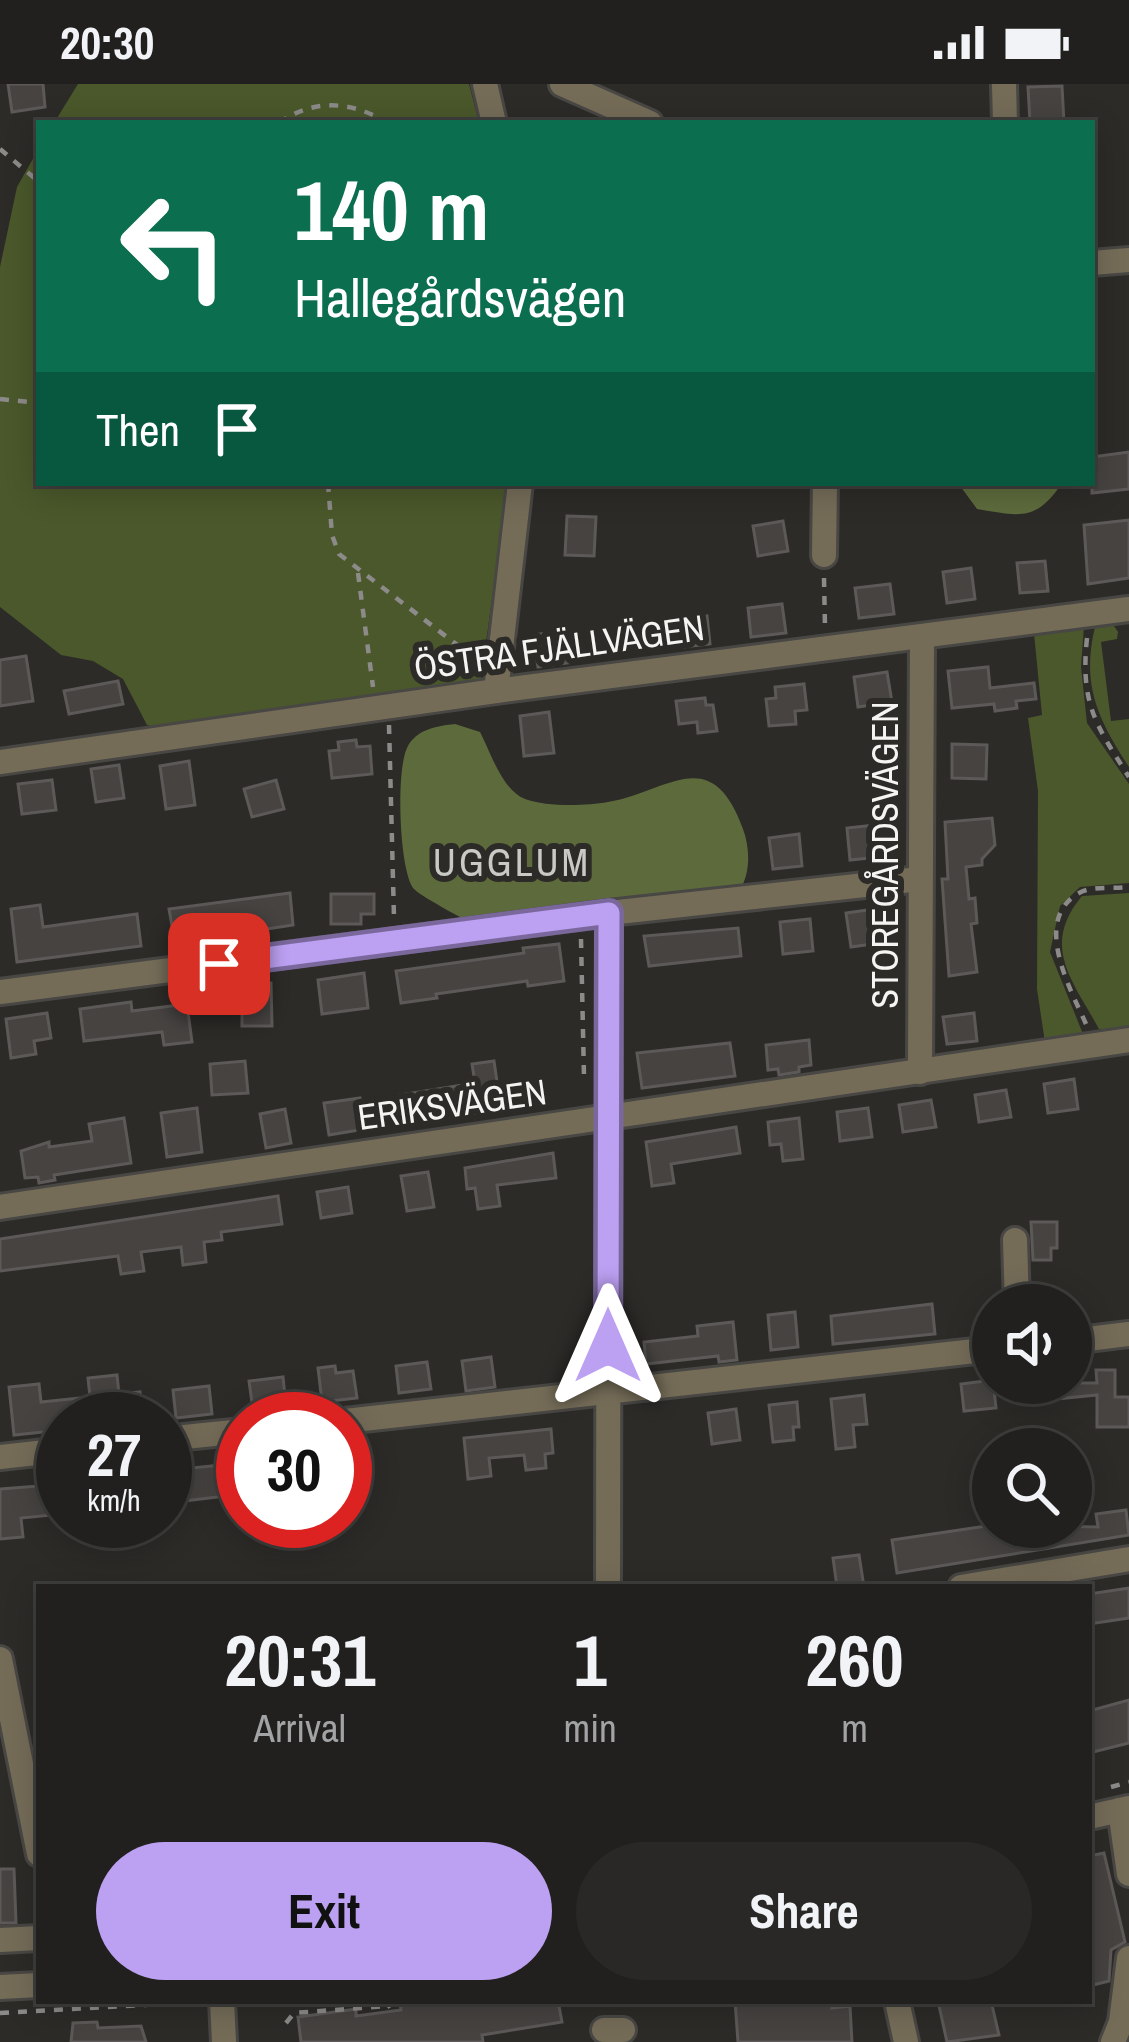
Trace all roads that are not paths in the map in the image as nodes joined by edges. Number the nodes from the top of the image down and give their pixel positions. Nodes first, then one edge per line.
1 (485, 84) edge
2 (562, 84) edge
3 (1004, 84) edge
4 (493, 120) edge
5 (643, 120) edge
6 (1005, 120) edge
7 (1129, 260) edge
8 (1095, 263) edge
9 (520, 486) edge
10 (825, 486) edge
11 (824, 555) road end
12 (1127, 610) edge
13 (922, 638) junction
14 (1128, 638) edge
15 (496, 683) junction
16 (0, 762) edge
17 (920, 879) junction
18 (609, 913) junction
19 (0, 992) edge
20 (1129, 1040) edge
21 (920, 1072) junction
22 (608, 1117) junction
23 (0, 1207) edge
24 (1016, 1240) dead end
25 (1017, 1284) edge
26 (1129, 1334) edge
27 (1092, 1338) edge
28 (972, 1351) edge
29 (608, 1391) junction
30 (372, 1417) edge
31 (36, 1453) edge
32 (0, 1457) edge
33 (1129, 1559) edge
34 (608, 1584) edge
35 (979, 1584) edge
36 (0, 1659) edge
37 (18, 1741) edge
38 (1124, 1809) edge
39 (1092, 1816) edge
40 (36, 1838) edge
41 (1129, 1874) edge
42 (36, 1938) edge
43 (0, 1940) edge
44 (1129, 1958) edge
45 (36, 1984) edge
46 (0, 1987) edge
47 (222, 2004) edge
48 (898, 2004) edge
49 (224, 2042) edge
50 (906, 2042) edge
51 (1113, 2042) edge

1 - 4 street
2 - 5 street
3 - 6 street
7 - 8 street
9 - 15 street
10 - 11 street
12 - 13 street, ÖSTRA FJÄLLVÄGEN
12 - 14 street
13 - 15 street, ÖSTRA FJÄLLVÄGEN
13 - 17 street, STOREGÅRDSVÄGEN
15 - 16 street, ÖSTRA FJÄLLVÄGEN
17 - 18 street
17 - 21 street, STOREGÅRDSVÄGEN
18 - 19 street
18 - 22 street
20 - 21 street, ERIKSVÄGEN
21 - 22 street, ERIKSVÄGEN
22 - 23 street, ERIKSVÄGEN
22 - 29 street
24 - 25 street
26 - 27 street
28 - 29 street
29 - 30 street
29 - 34 street
31 - 32 street
33 - 35 street
36 - 37 street
37 - 40 street
38 - 39 street
38 - 41 street
42 - 43 street
44 - 51 street
45 - 46 street
47 - 49 street
48 - 50 street

